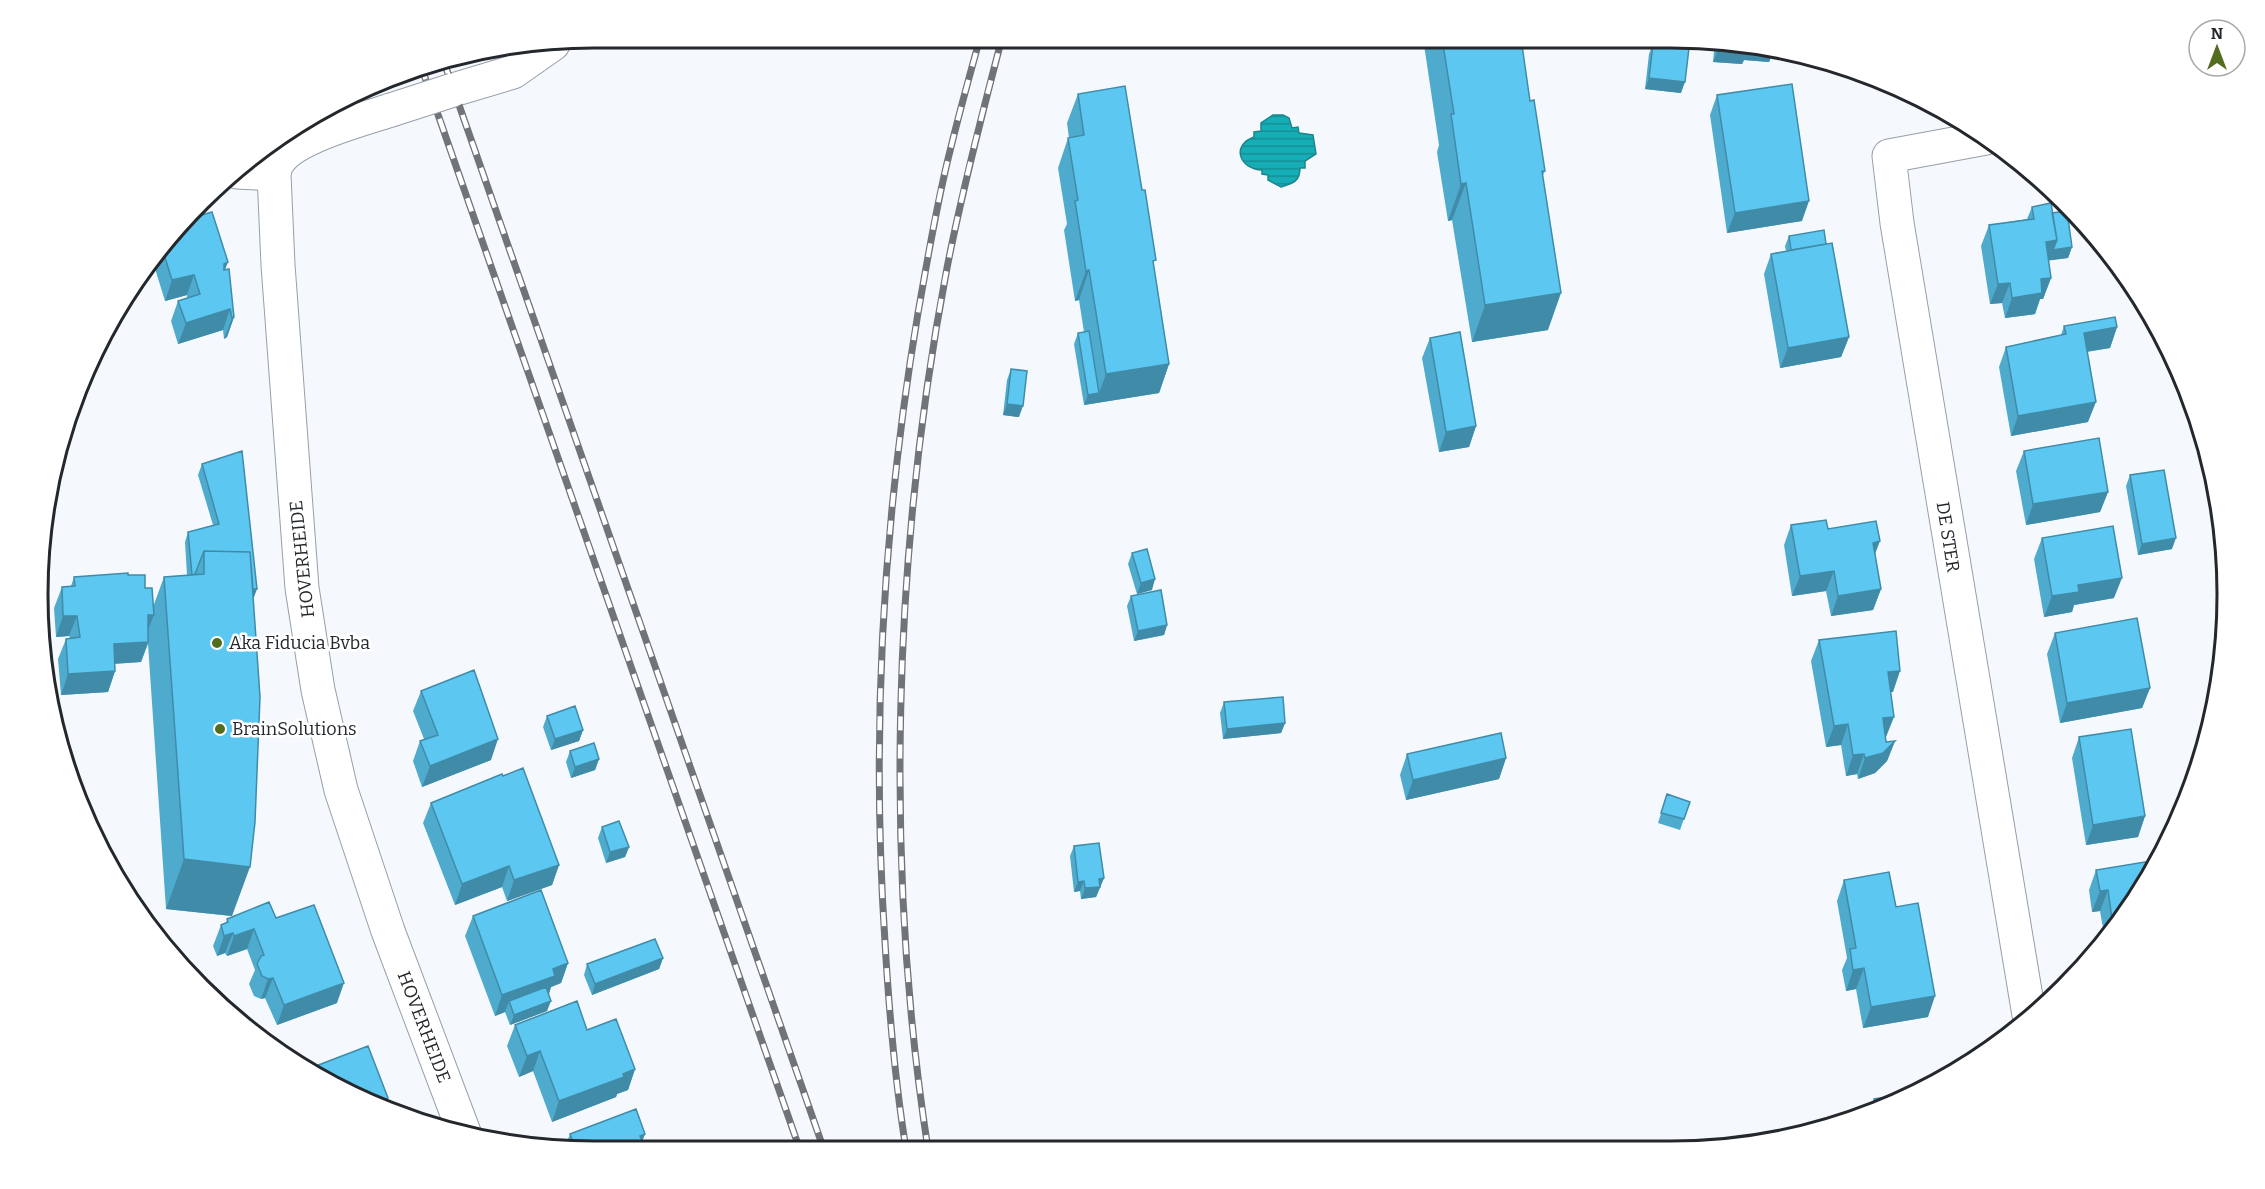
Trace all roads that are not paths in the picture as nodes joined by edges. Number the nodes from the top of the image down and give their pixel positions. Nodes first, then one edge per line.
1 (543, 51) edge
2 (1974, 140) edge
3 (248, 173) edge
4 (274, 174) junction
5 (2028, 1008) edge
6 (461, 1124) edge

1 - 4 street, bridge
2 - 5 street, DE STER
3 - 4 street
4 - 6 street, HOVERHEIDE

